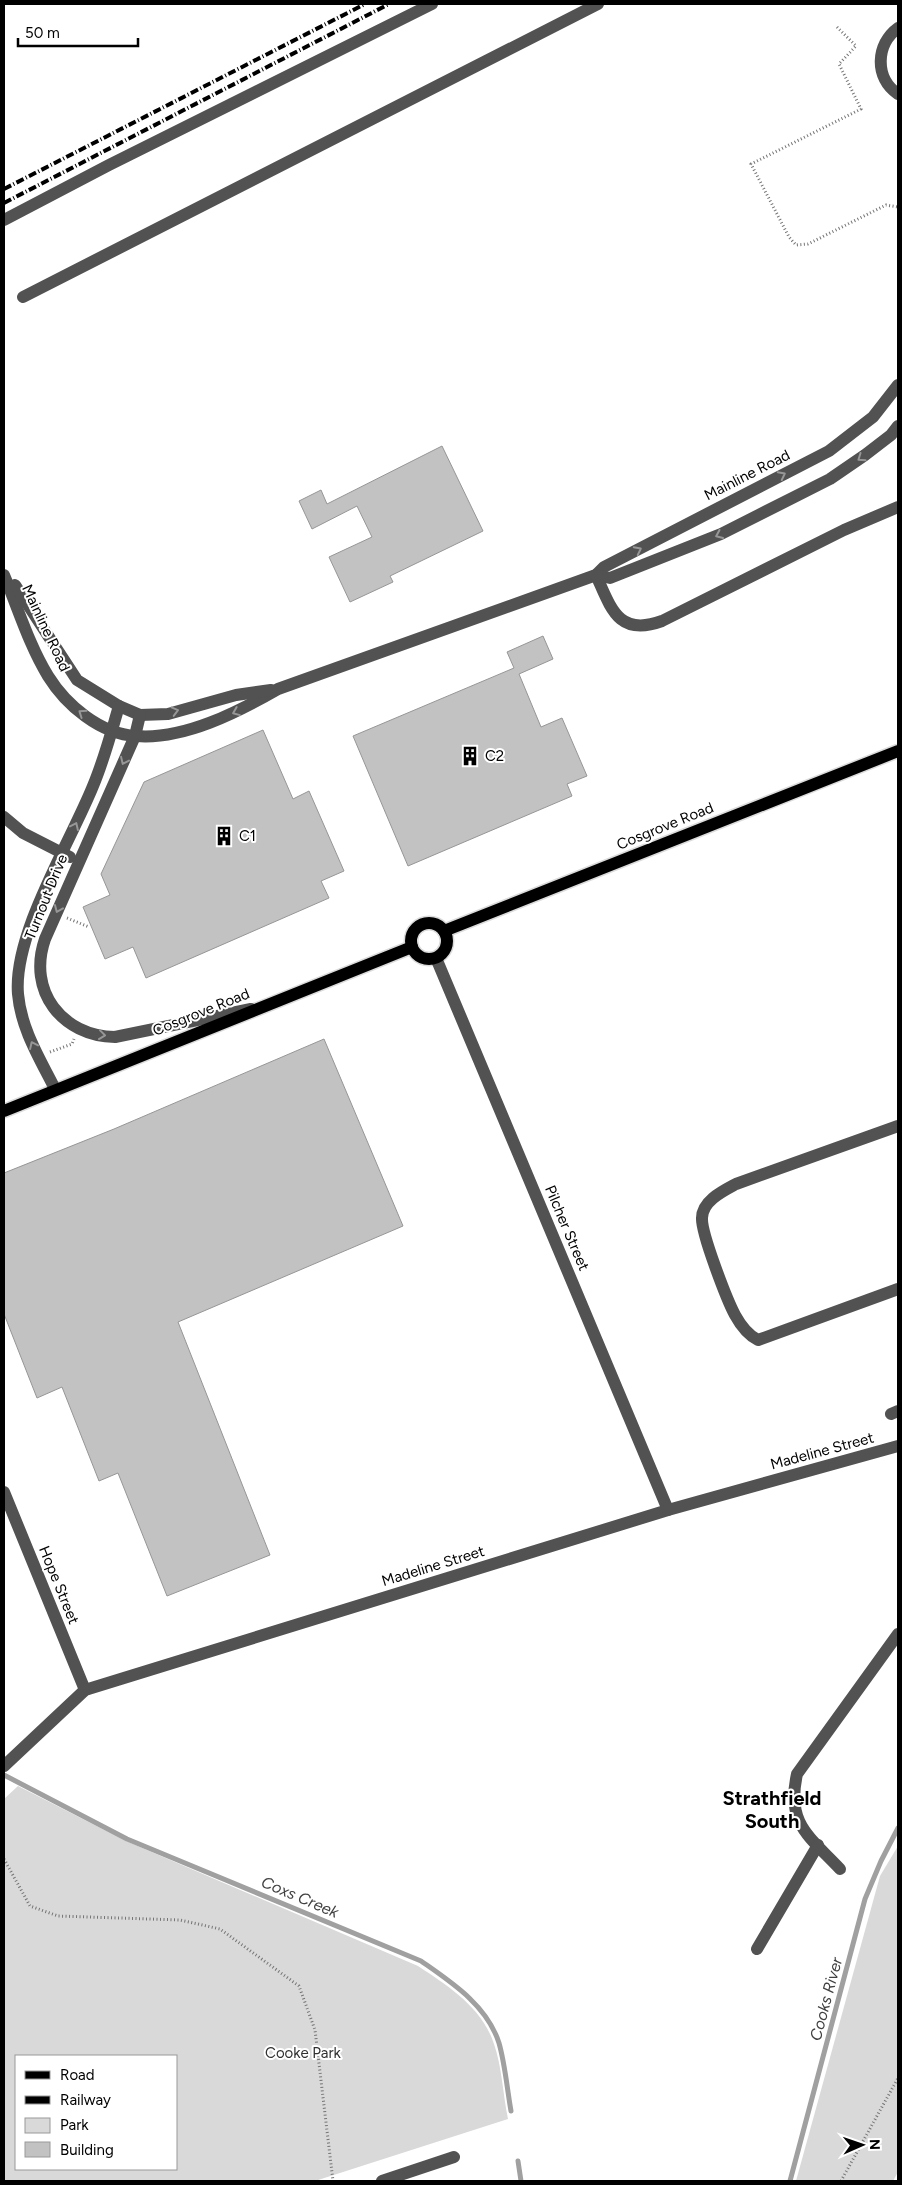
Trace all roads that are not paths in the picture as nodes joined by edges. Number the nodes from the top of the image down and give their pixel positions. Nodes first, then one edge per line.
1 (432, 4) edge
2 (598, 4) edge
3 (898, 28) edge
4 (898, 94) edge
5 (4, 220) edge
6 (22, 297) dead end
7 (898, 385) edge
8 (898, 426) edge
9 (898, 507) edge
10 (4, 568) edge
11 (4, 575) edge
12 (596, 575) junction
13 (278, 689) junction
14 (119, 706) junction
15 (140, 715) junction
16 (112, 730) junction
17 (135, 736) junction
18 (898, 751) edge
19 (4, 817) edge
20 (62, 853) junction
21 (79, 861) junction
22 (444, 931) junction
23 (412, 947) junction
24 (436, 958) junction
25 (255, 1008) junction
26 (55, 1089) junction
27 (4, 1111) edge
28 (898, 1126) edge
29 (898, 1289) edge
30 (898, 1446) edge
31 (4, 1492) edge
32 (668, 1510) junction
33 (898, 1634) edge
34 (85, 1690) junction
35 (4, 1766) edge
36 (818, 1845) junction
37 (840, 1869) dead end
38 (757, 1949) dead end
39 (454, 2157) dead end
40 (382, 2181) edge

1 - 5 street
2 - 6 street
3 - 4 street
12 -> 7 street, Mainline Road
8 -> 12 street, Mainline Road
9 - 12 street
10 - 14 street, Mainline Road
16 -> 11 street, Mainline Road
12 - 13 street, Mainline Road
15 -> 13 street, Mainline Road
13 -> 17 street, Mainline Road
14 - 15 street, Mainline Road
14 - 16 street, Turnout Drive
15 - 17 street, Turnout Drive
16 - 17 street, Mainline Road
20 -> 16 street, Turnout Drive
17 -> 21 street, Turnout Drive
18 - 22 main road, Cosgrove Road
19 - 20 street
20 - 21 street
26 -> 20 street, Turnout Drive
21 -> 25 street, Turnout Drive
22 - 23 main road
22 - 24 main road
23 - 24 main road
23 - 25 main road, Cosgrove Road
24 - 32 street, Pilcher Street
25 - 26 main road, Cosgrove Road
26 - 27 main road, Cosgrove Road
28 - 29 street
30 - 32 street, Madeline Street
31 - 34 street, Hope Street
32 - 34 street, Madeline Street
33 - 36 street
34 - 35 street, Madeline Street
36 - 37 street
36 - 38 street
39 - 40 street

